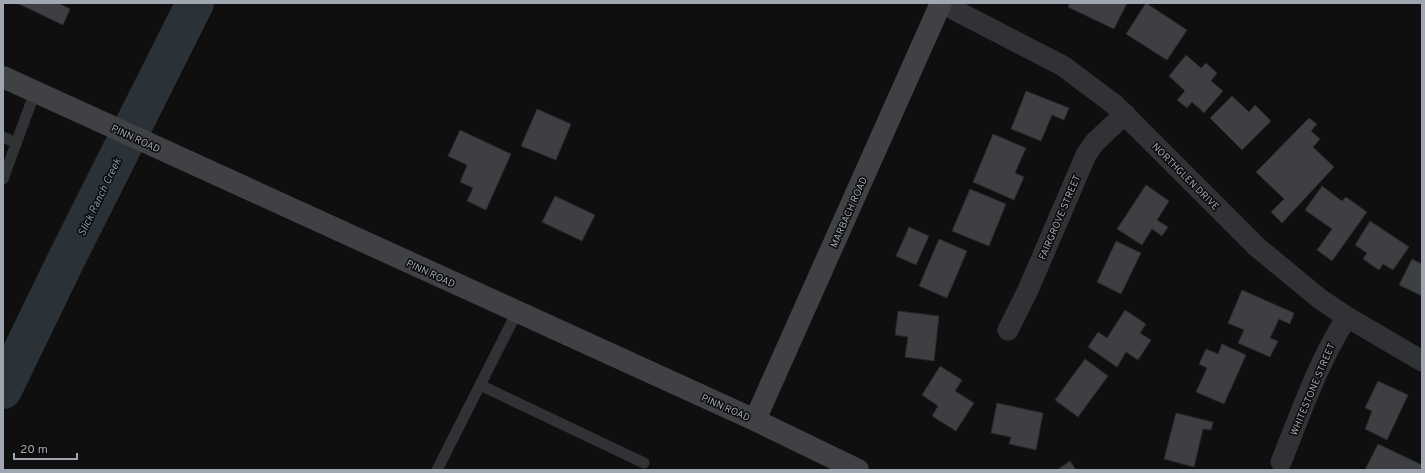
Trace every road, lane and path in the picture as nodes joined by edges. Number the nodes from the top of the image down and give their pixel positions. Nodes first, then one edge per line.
1 (941, 3) edge
2 (3, 77) edge
3 (35, 92) junction
4 (1125, 114) junction
5 (3, 137) edge
6 (16, 143) junction
7 (3, 179) edge
8 (517, 312) junction
9 (1347, 317) junction
10 (1008, 330) dead end
11 (1422, 361) edge
12 (480, 385) junction
13 (755, 420) junction
14 (1280, 462) dead end
15 (644, 463) dead end
16 (437, 470) edge
17 (858, 470) edge

1 - 4 street, NORTHGLEN DRIVE
1 - 13 street, MARBACH ROAD
2 - 3 street, PINN ROAD
3 - 6 lane
3 - 8 street, PINN ROAD
4 - 9 street, NORTHGLEN DRIVE
4 - 10 street, FAIRGROVE STREET
5 - 6 lane
6 - 7 lane
8 - 12 lane
8 - 13 street, PINN ROAD
9 - 11 street, NORTHGLEN DRIVE
9 - 14 street, WHITESTONE STREET
12 - 15 lane
12 - 16 lane
13 - 17 street, PINN ROAD

